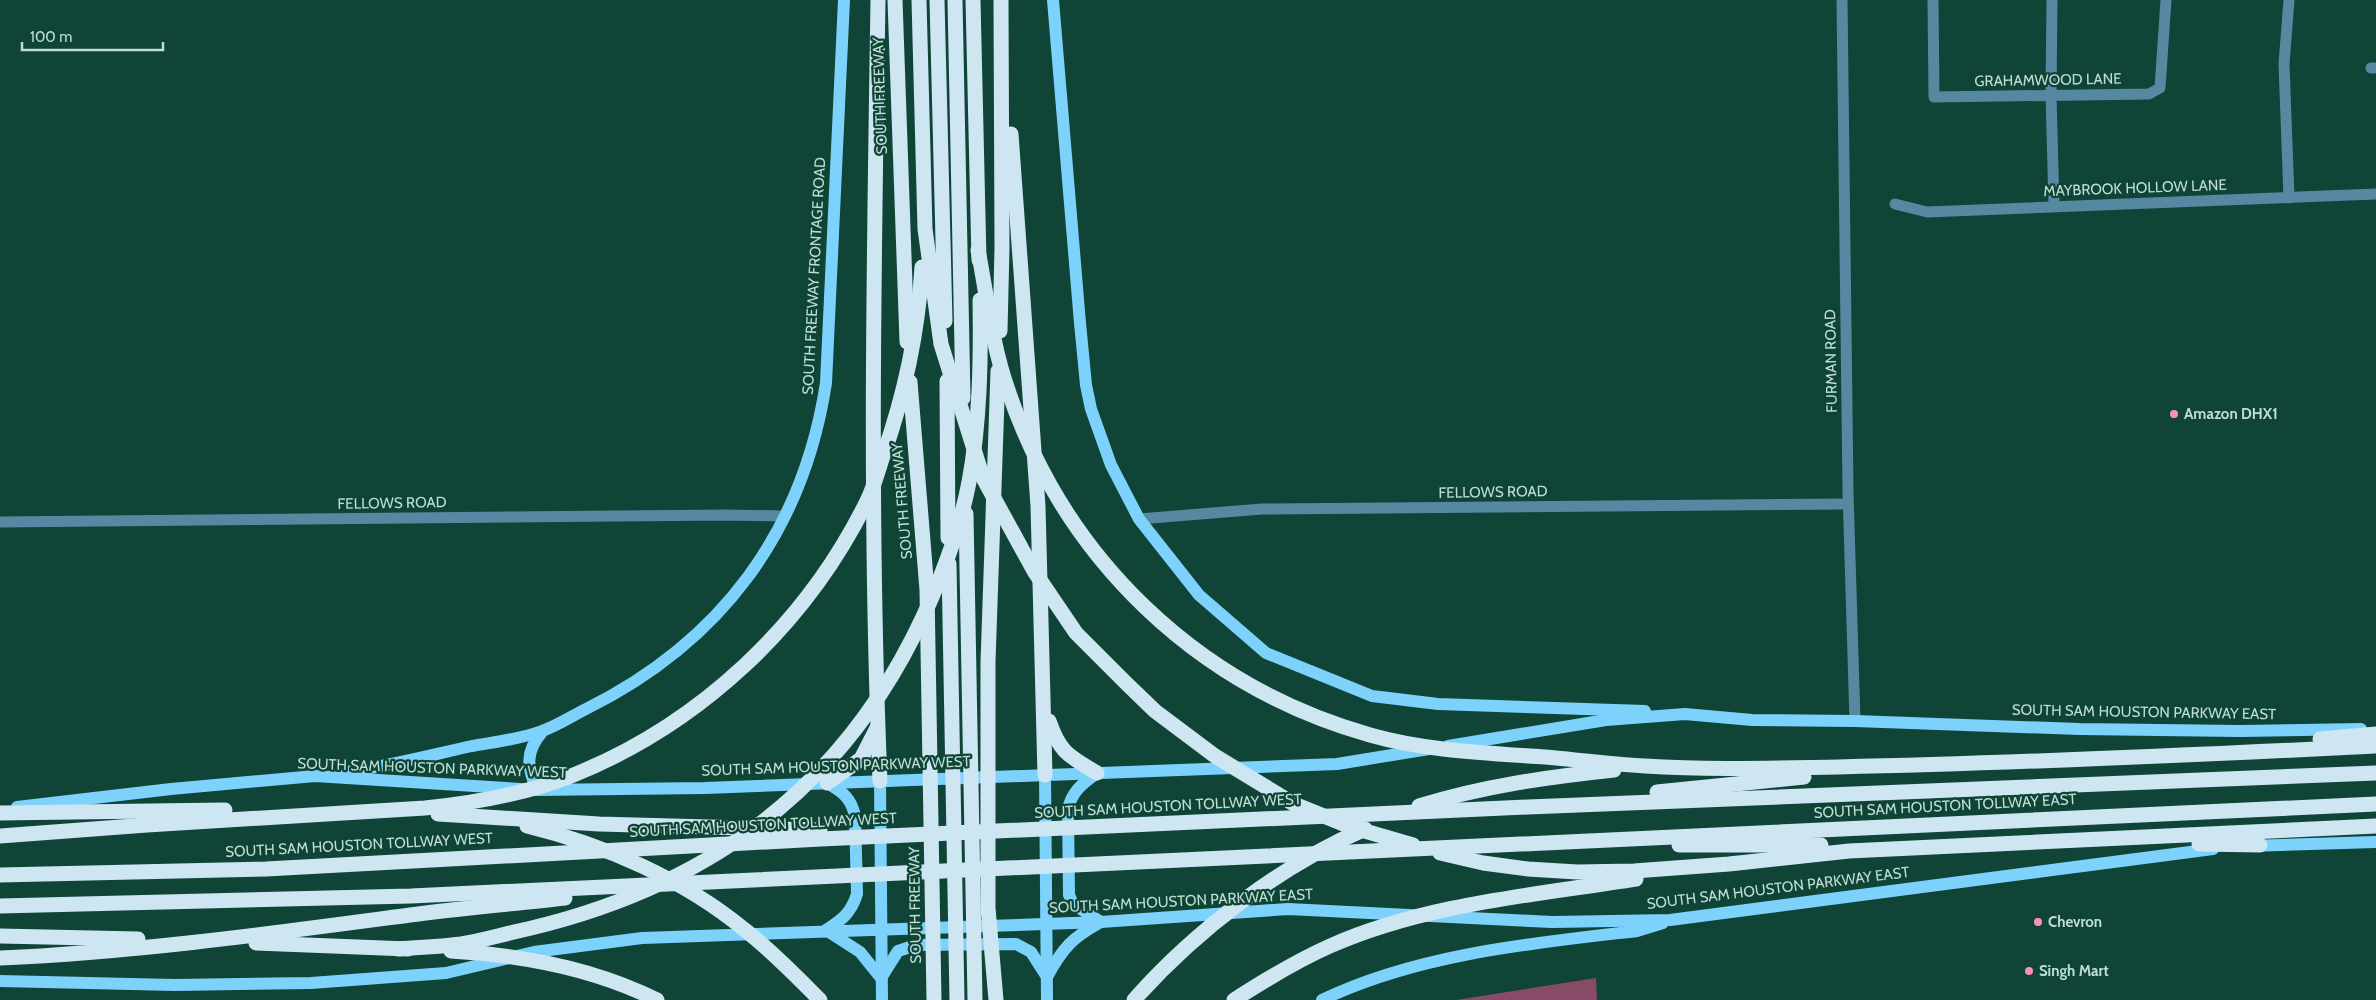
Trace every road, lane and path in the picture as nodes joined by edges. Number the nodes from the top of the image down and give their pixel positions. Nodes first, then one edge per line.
1 (844, 0) edge
2 (878, 0) edge
3 (895, 0) edge
4 (919, 0) edge
5 (937, 0) edge
6 (955, 0) edge
7 (973, 0) edge
8 (1001, 0) edge
9 (1053, 0) edge
10 (1842, 0) edge
11 (1933, 0) edge
12 (2052, 0) edge
13 (2166, 0) edge
14 (2289, 0) edge
15 (2051, 95) junction
16 (2376, 194) edge
17 (2289, 198) junction
18 (1895, 204) dead end
19 (2054, 206) junction
20 (925, 229) junction
21 (978, 250) junction
22 (1848, 504) junction
23 (784, 516) junction
24 (1139, 519) junction
25 (0, 522) edge
26 (1043, 704) junction
27 (1685, 714) junction
28 (1855, 721) junction
29 (878, 727) junction
30 (2376, 729) edge
31 (542, 732) junction
32 (2376, 734) edge
33 (2376, 746) edge
34 (1648, 766) junction
35 (1097, 773) junction
36 (2376, 773) edge
37 (1045, 775) junction
38 (316, 776) junction
39 (880, 781) junction
40 (827, 783) junction
41 (537, 790) junction
42 (2376, 804) edge
43 (1530, 806) junction
44 (425, 808) junction
45 (0, 811) edge
46 (2376, 826) edge
47 (1084, 827) junction
48 (0, 836) edge
49 (2376, 842) edge
50 (1516, 845) junction
51 (2260, 845) junction
52 (1729, 864) junction
53 (0, 875) edge
54 (703, 882) junction
55 (0, 906) edge
56 (1670, 920) junction
57 (1101, 922) junction
58 (1047, 923) junction
59 (882, 928) junction
60 (826, 930) junction
61 (0, 936) edge
62 (398, 949) junction
63 (0, 958) edge
64 (1047, 977) junction
65 (881, 978) junction
66 (0, 981) edge
67 (995, 992) edge
68 (657, 1000) edge
69 (820, 1000) edge
70 (882, 1000) edge
71 (934, 1000) edge
72 (957, 1000) edge
73 (975, 1000) edge
74 (1047, 1000) edge
75 (1134, 1000) edge
76 (1234, 1000) edge
77 (1322, 1000) edge

1 - 23 main road, SOUTH FREEWAY FRONTAGE ROAD
2 - 29 highway
3 - 71 highway, SOUTH FREEWAY
4 - 20 highway
5 - 72 highway
6 - 73 highway
7 - 21 highway
8 - 26 highway
8 - 67 highway
9 - 24 main road
10 - 22 street, FURMAN ROAD
11 - 15 street, GRAHAMWOOD LANE
12 - 15 street
13 - 15 street, GRAHAMWOOD LANE
14 - 17 street
15 - 19 street
16 - 17 street, MAYBROOK HOLLOW LANE
17 - 19 street, MAYBROOK HOLLOW LANE
18 - 19 street, MAYBROOK HOLLOW LANE
20 - 44 highway
20 - 52 highway
21 - 34 highway
21 - 62 highway
22 - 24 street, FELLOWS ROAD
22 - 28 street, FURMAN ROAD
23 - 25 street, FELLOWS ROAD
23 - 31 main road, SOUTH FREEWAY FRONTAGE ROAD
24 - 27 main road
26 - 35 highway
26 - 37 highway
27 - 28 main road, SOUTH SAM HOUSTON PARKWAY EAST
27 - 35 main road, SOUTH SAM HOUSTON PARKWAY EAST
28 - 30 main road, SOUTH SAM HOUSTON PARKWAY EAST
29 - 39 highway
29 - 40 highway
31 - 38 main road, SOUTH FREEWAY FRONTAGE ROAD
31 - 41 main road
32 - 43 highway
33 - 34 highway
34 - 75 highway
35 - 37 main road, SOUTH SAM HOUSTON PARKWAY EAST
35 - 57 main road
36 - 43 highway, SOUTH SAM HOUSTON TOLLWAY EAST
37 - 39 main road, SOUTH SAM HOUSTON PARKWAY WEST
37 - 58 main road
38 - 41 main road, SOUTH SAM HOUSTON PARKWAY WEST
38 - 45 main road, SOUTH SAM HOUSTON PARKWAY WEST
39 - 40 main road, SOUTH SAM HOUSTON PARKWAY WEST
39 - 59 main road
40 - 41 main road, SOUTH SAM HOUSTON PARKWAY WEST
40 - 60 main road
42 - 50 highway, SOUTH SAM HOUSTON TOLLWAY EAST
43 - 47 highway, SOUTH SAM HOUSTON TOLLWAY WEST
44 - 48 highway
44 - 69 highway
45 - 47 highway
46 - 52 highway
47 - 53 highway, SOUTH SAM HOUSTON TOLLWAY WEST
49 - 51 main road, SOUTH SAM HOUSTON PARKWAY EAST
50 - 51 highway
50 - 54 highway
51 - 56 main road, SOUTH SAM HOUSTON PARKWAY EAST
52 - 76 highway
54 - 55 highway
54 - 63 highway
56 - 57 main road, SOUTH SAM HOUSTON PARKWAY EAST
56 - 77 main road
57 - 58 main road, SOUTH SAM HOUSTON PARKWAY EAST
57 - 64 main road
58 - 59 main road, SOUTH SAM HOUSTON PARKWAY EAST
58 - 64 main road
59 - 60 main road
59 - 65 main road
60 - 65 main road
60 - 66 main road
61 - 62 highway
62 - 68 highway
64 - 65 main road
64 - 74 main road
65 - 70 main road

